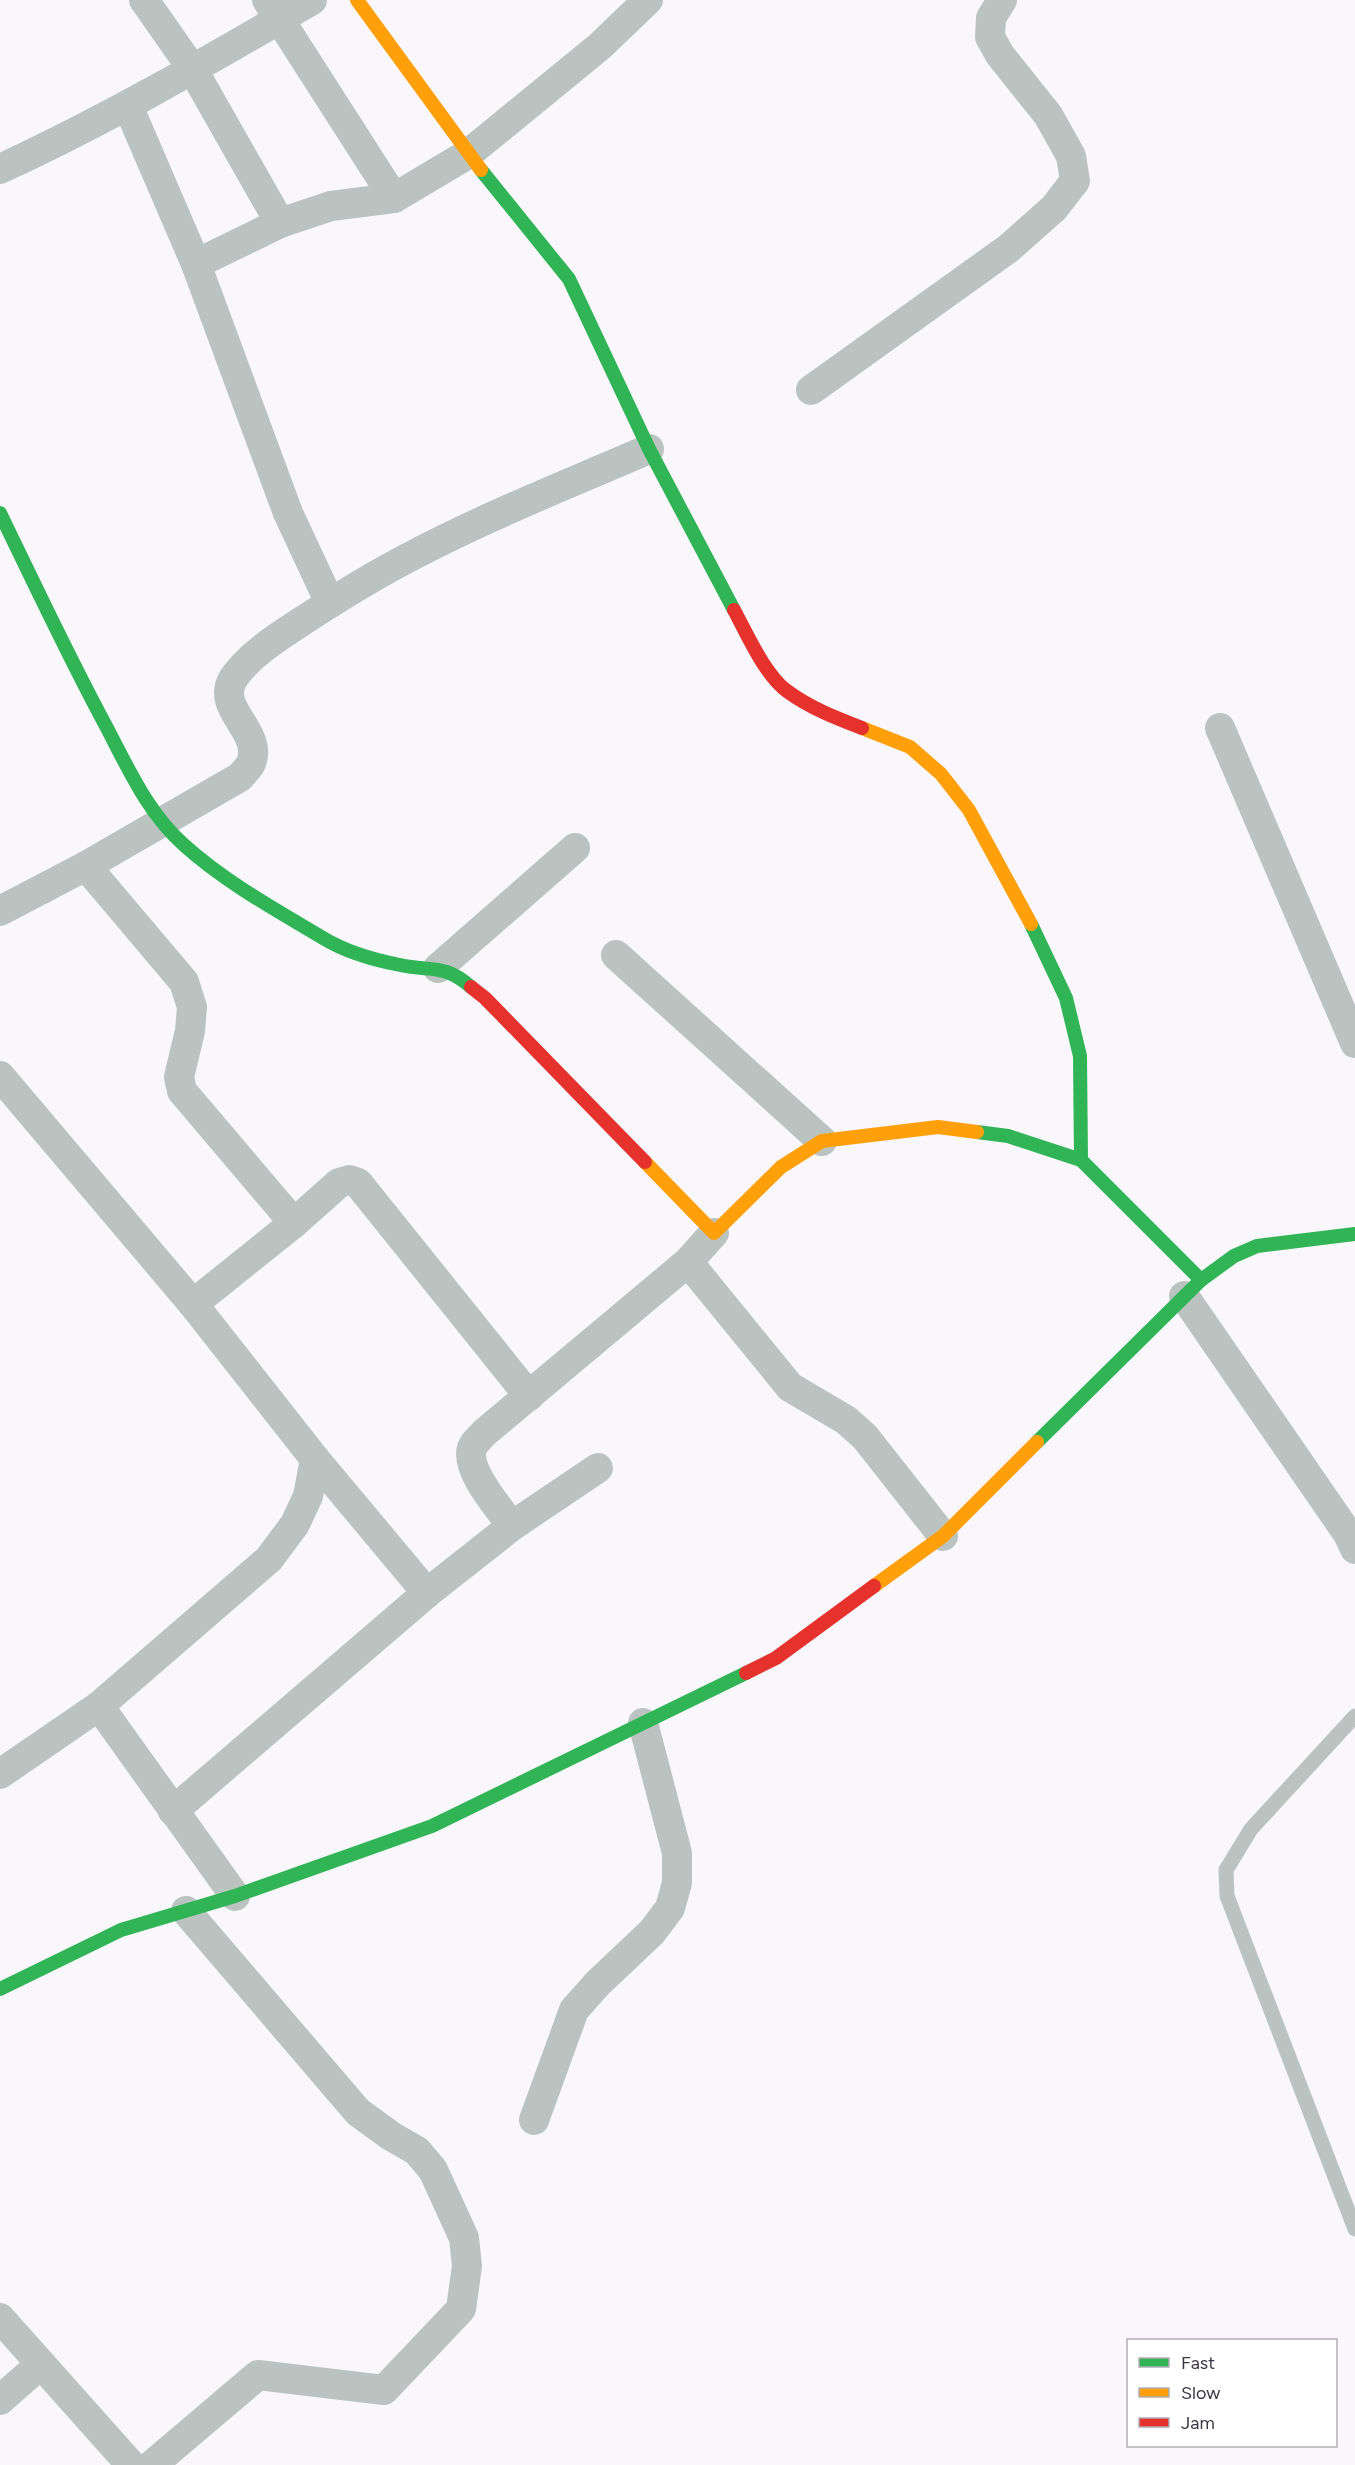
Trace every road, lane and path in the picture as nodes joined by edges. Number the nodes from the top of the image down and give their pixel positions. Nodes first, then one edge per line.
1 (144, 0) edge
2 (312, 0) edge
3 (357, 0) edge
4 (648, 0) edge
5 (1002, 0) edge
6 (274, 9) edge
7 (193, 70) junction
8 (128, 106) junction
9 (468, 154) junction
10 (0, 169) edge
11 (394, 198) junction
12 (280, 223) junction
13 (196, 264) junction
14 (811, 390) dead end
15 (649, 449) junction
16 (0, 513) edge
17 (330, 603) junction
18 (1220, 728) dead end
19 (163, 823) junction
20 (575, 848) dead end
21 (86, 866) junction
22 (0, 911) edge
23 (616, 955) dead end
24 (438, 968) junction
25 (1355, 1043) edge
26 (0, 1076) edge
27 (822, 1141) junction
28 (1081, 1160) junction
29 (294, 1222) junction
30 (714, 1233) junction
31 (1355, 1234) edge
32 (688, 1262) junction
33 (1192, 1288) junction
34 (193, 1304) junction
35 (529, 1396) junction
36 (315, 1459) junction
37 (598, 1468) dead end
38 (512, 1526) junction
39 (943, 1536) junction
40 (1355, 1549) edge
41 (427, 1593) junction
42 (99, 1706) junction
43 (1355, 1716) edge
44 (643, 1723) junction
45 (0, 1774) edge
46 (173, 1811) junction
47 (235, 1896) junction
48 (186, 1911) junction
49 (0, 1989) edge
50 (534, 2120) dead end
51 (1355, 2229) edge
52 (0, 2318) edge
53 (41, 2364) junction
54 (0, 2400) edge
55 (131, 2465) edge
56 (152, 2465) edge

1 - 7 street
2 - 6 street
3 - 9 street
4 - 9 street
5 - 14 street
6 - 7 street
6 - 11 street
7 - 8 street
7 - 12 street
8 - 10 street
8 - 13 street
9 - 11 street
9 - 15 street
11 - 12 street
12 - 13 street
13 - 17 street
15 - 17 street
15 - 28 street
16 - 19 street
17 - 19 street
18 - 25 street
19 - 21 street
19 - 24 street
20 - 24 street
21 - 22 street
21 - 29 street
23 - 27 street
24 - 30 street
26 - 34 street
27 - 28 street
27 - 30 street
28 - 33 street
29 - 34 street
29 - 35 street
30 - 32 street
31 - 33 street
32 - 35 street
32 - 39 street
33 - 39 street
33 - 40 street
34 - 36 street
35 - 38 street
36 - 41 street
36 - 42 street
37 - 38 street
38 - 41 street
39 - 44 street
41 - 46 street
42 - 45 street
42 - 46 street
43 - 51 lane
44 - 47 street
44 - 50 street
46 - 47 street
47 - 48 street
48 - 49 street
48 - 56 street
52 - 53 street
53 - 54 street
53 - 55 street

